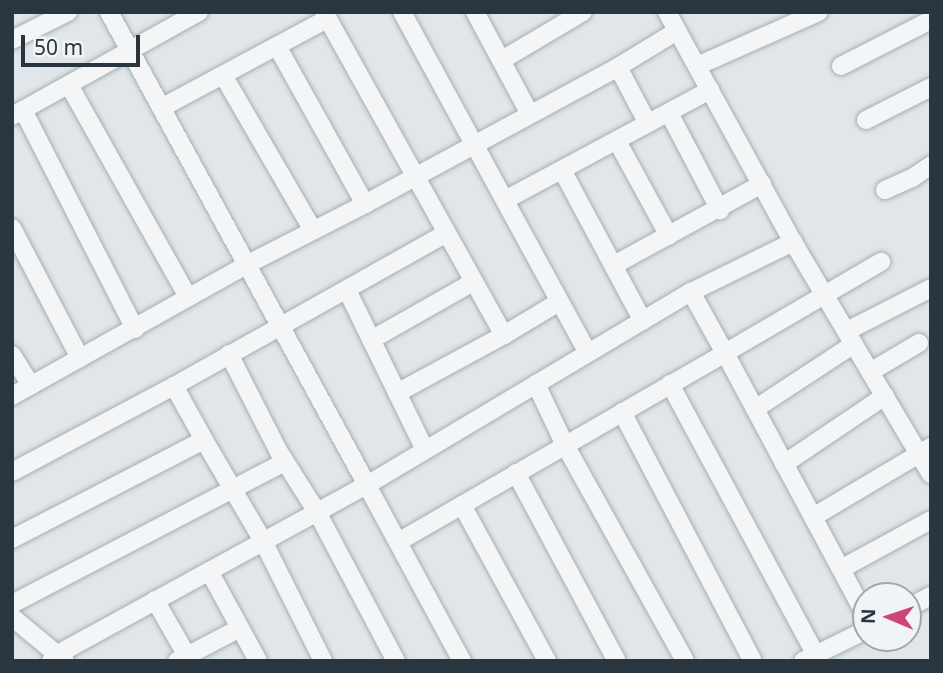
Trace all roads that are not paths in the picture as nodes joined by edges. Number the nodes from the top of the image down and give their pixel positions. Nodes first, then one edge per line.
1 (68, 12) edge
2 (108, 12) edge
3 (402, 12) edge
4 (475, 12) edge
5 (583, 12) edge
6 (667, 12) edge
7 (819, 12) edge
8 (193, 14) edge
9 (325, 16) edge
10 (926, 22) edge
11 (677, 31) junction
12 (12, 40) edge
13 (276, 46) junction
14 (130, 52) junction
15 (502, 60) junction
16 (697, 66) junction
17 (841, 66) dead end
18 (618, 67) junction
19 (223, 75) junction
20 (69, 85) junction
21 (931, 87) edge
22 (710, 90) junction
23 (161, 108) junction
24 (17, 113) edge
25 (668, 113) junction
26 (530, 114) junction
27 (866, 120) dead end
28 (648, 124) junction
29 (617, 141) junction
30 (473, 144) junction
31 (931, 165) edge
32 (562, 170) junction
33 (417, 176) junction
34 (762, 184) junction
35 (885, 190) dead end
36 (505, 200) junction
37 (365, 204) junction
38 (720, 210) junction
39 (12, 228) edge
40 (313, 230) junction
41 (446, 234) junction
42 (669, 236) junction
43 (793, 242) junction
44 (881, 262) dead end
45 (246, 265) junction
46 (614, 265) junction
47 (473, 282) junction
48 (931, 288) edge
49 (347, 290) junction
50 (691, 292) junction
51 (824, 293) junction
52 (188, 297) junction
53 (559, 302) junction
54 (643, 321) junction
55 (280, 324) junction
56 (135, 329) junction
57 (504, 335) junction
58 (850, 337) junction
59 (372, 340) junction
60 (919, 343) dead end
61 (588, 353) junction
62 (725, 353) junction
63 (229, 354) junction
64 (12, 355) edge
65 (80, 358) junction
66 (870, 372) junction
67 (536, 384) junction
68 (670, 384) junction
69 (31, 386) junction
70 (174, 386) junction
71 (397, 393) junction
72 (12, 396) edge
73 (885, 396) junction
74 (755, 409) junction
75 (622, 412) junction
76 (204, 440) junction
77 (565, 445) junction
78 (425, 450) junction
79 (925, 451) edge
80 (285, 462) junction
81 (784, 464) junction
82 (12, 472) edge
83 (516, 473) junction
84 (931, 474) edge
85 (367, 485) junction
86 (234, 488) junction
87 (462, 505) junction
88 (317, 512) junction
89 (813, 517) junction
90 (931, 520) edge
91 (12, 539) edge
92 (263, 541) junction
93 (398, 542) junction
94 (841, 569) junction
95 (209, 570) junction
96 (852, 590) edge
97 (155, 600) junction
98 (12, 604) edge
99 (12, 617) edge
100 (240, 628) junction
101 (852, 637) edge
102 (58, 658) edge
103 (810, 658) edge
104 (185, 659) edge
105 (258, 661) edge
106 (323, 661) edge
107 (396, 661) edge
108 (462, 661) edge
109 (547, 661) edge
110 (617, 661) edge
111 (685, 661) edge
112 (753, 661) edge

1 - 12 street
2 - 14 street
3 - 30 street
4 - 15 street
5 - 15 street
6 - 11 street
7 - 16 street
8 - 14 street
9 - 13 street
9 - 33 street
10 - 17 street
11 - 16 street
11 - 18 street
13 - 19 street
13 - 37 street
14 - 20 street
14 - 23 street
15 - 26 street
16 - 22 street
18 - 26 street
18 - 28 street
19 - 23 street
19 - 40 street
20 - 24 street
20 - 52 street
21 - 27 street
22 - 25 street
22 - 34 street
23 - 45 street
24 - 56 street
25 - 28 street
25 - 38 street
26 - 30 street
28 - 29 street
29 - 32 street
29 - 42 street
30 - 33 street
30 - 36 street
31 - 35 street
32 - 36 street
32 - 46 street
33 - 37 street
33 - 41 street
34 - 38 street
34 - 43 street
36 - 53 street
37 - 40 street
38 - 42 street
39 - 65 street
40 - 45 street
41 - 47 street
41 - 49 street
42 - 46 street
43 - 50 street
43 - 51 street
44 - 51 street
45 - 52 street
45 - 55 street
46 - 54 street
47 - 57 street
47 - 59 street
48 - 58 street
49 - 55 street
49 - 59 street
50 - 54 street
50 - 62 street
51 - 58 street
51 - 62 street
52 - 56 street
53 - 57 street
53 - 61 street
54 - 61 street
55 - 63 street
55 - 85 street
56 - 65 street
57 - 71 street
58 - 66 street
58 - 74 street
59 - 71 street
60 - 66 street
61 - 67 street
62 - 68 street
62 - 74 street
63 - 70 street
63 - 80 street
64 - 69 street
65 - 69 street
66 - 73 street
67 - 77 street
67 - 78 street
68 - 75 street
68 - 103 street
69 - 72 street
70 - 76 street
70 - 82 street
71 - 78 street
73 - 79 street
73 - 81 street
74 - 81 street
75 - 77 street
75 - 112 street
76 - 86 street
76 - 91 street
77 - 83 street
77 - 111 street
78 - 85 street
79 - 84 street
79 - 89 street
80 - 86 street
80 - 88 street
81 - 89 street
83 - 87 street
83 - 110 street
85 - 88 street
85 - 93 street
86 - 92 street
86 - 98 street
87 - 93 street
87 - 109 street
88 - 92 street
88 - 107 street
89 - 94 street
90 - 94 street
92 - 95 street
92 - 106 street
93 - 108 street
94 - 96 street
95 - 97 street
95 - 100 street
97 - 102 street
97 - 104 street
99 - 102 street
100 - 104 street
100 - 105 street
101 - 103 street

